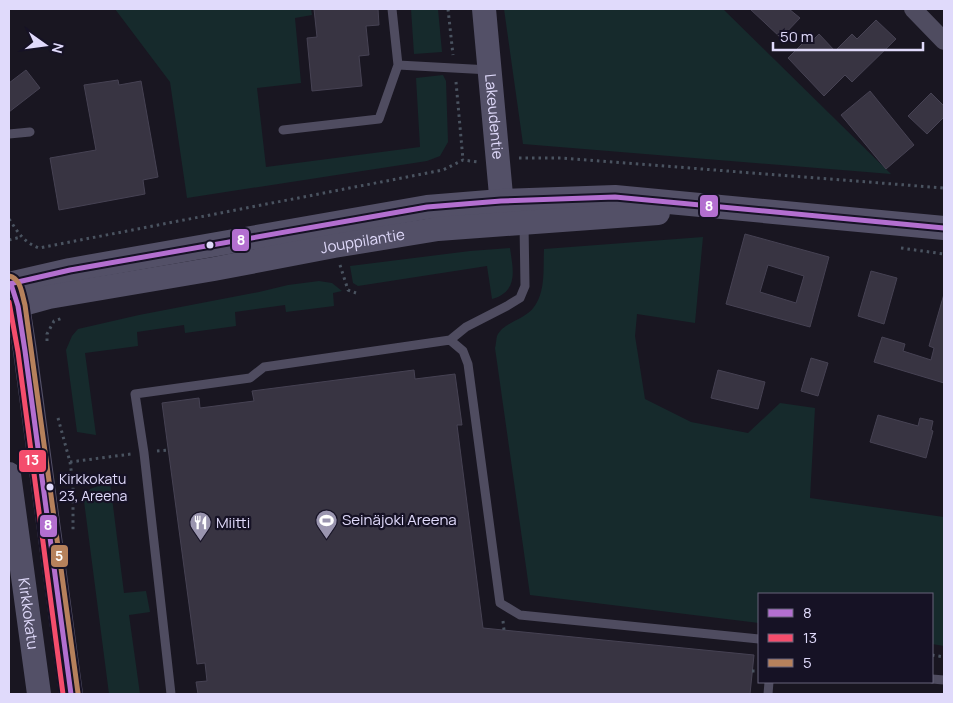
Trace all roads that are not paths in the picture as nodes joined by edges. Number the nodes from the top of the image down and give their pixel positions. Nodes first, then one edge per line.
1 (392, 9) edge
2 (484, 9) edge
3 (914, 9) edge
4 (944, 41) edge
5 (398, 65) junction
6 (490, 70) junction
7 (283, 130) dead end
8 (30, 132) dead end
9 (9, 134) edge
10 (722, 208) junction
11 (510, 216) junction
12 (944, 228) edge
13 (11, 292) edge
14 (450, 340) junction
15 (9, 474) edge
16 (758, 639) edge
17 (39, 694) edge
18 (71, 694) edge
19 (171, 694) edge

1 - 5 lane
2 - 6 main road, Lakeudentie
3 - 4 street
5 - 6 lane
5 - 7 lane
6 - 11 main road, Lakeudentie
8 - 9 lane
10 - 11 main road, Jouppilantie
10 - 11 main road, Jouppilantie
10 - 12 main road, Jouppilantie
11 - 13 main road, Jouppilantie
11 - 14 lane
13 - 18 main road
14 - 16 lane
14 - 19 lane
15 - 17 main road, Kirkkokatu

